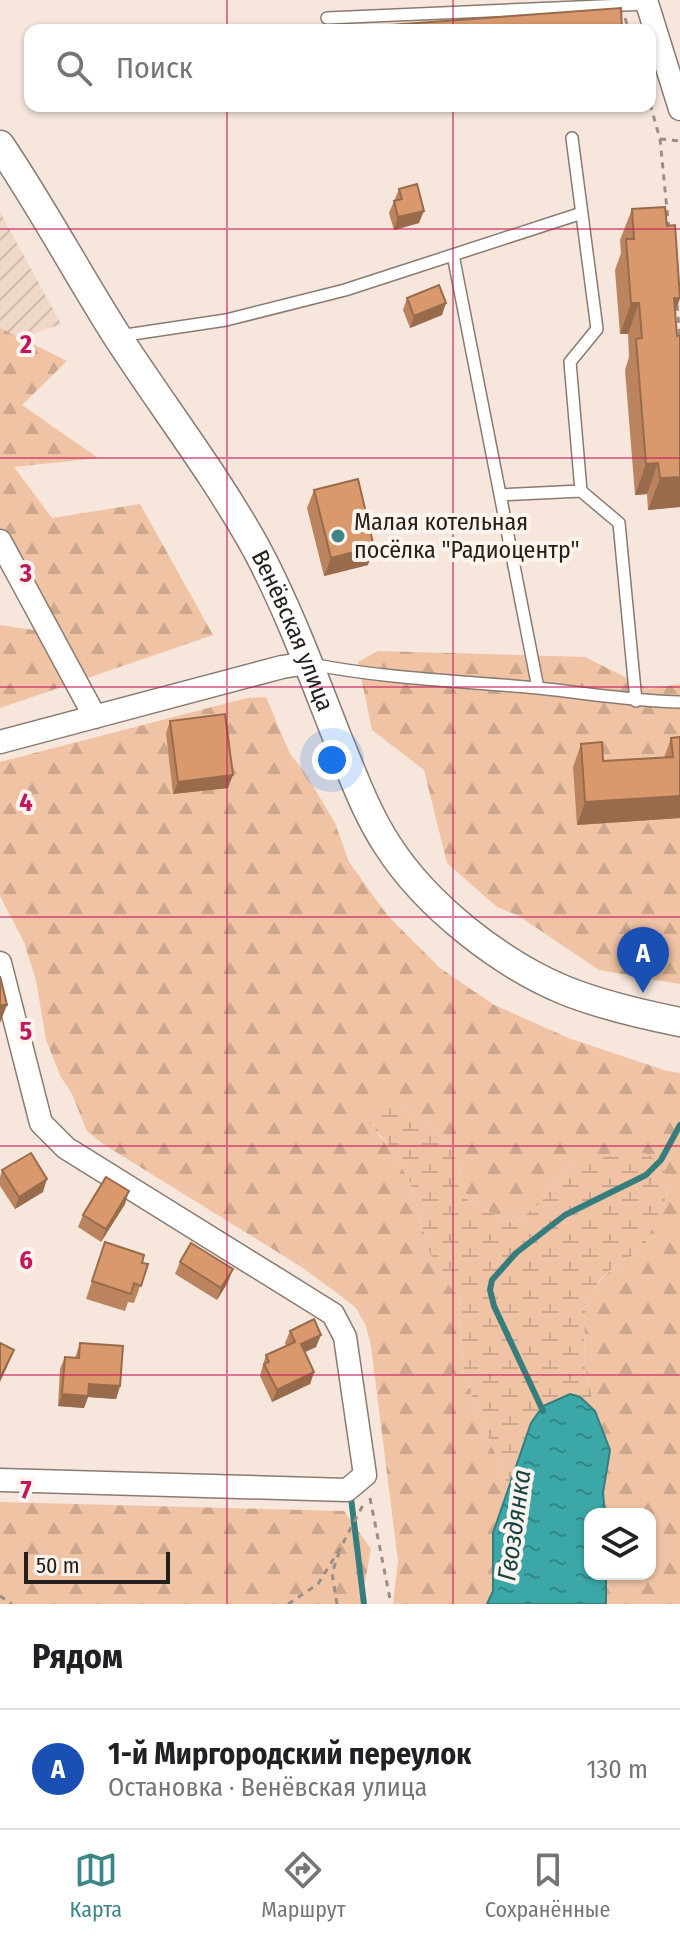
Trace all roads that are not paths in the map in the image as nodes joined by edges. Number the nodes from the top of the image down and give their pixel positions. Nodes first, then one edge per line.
1 (646, 2) edge
2 (327, 18) dead end
3 (653, 24) edge
4 (656, 33) edge
5 (680, 108) edge
6 (0, 128) edge
7 (572, 138) dead end
8 (0, 145) edge
9 (17, 169) junction
10 (582, 213) junction
11 (453, 255) junction
12 (117, 336) junction
13 (581, 491) junction
14 (500, 495) junction
15 (0, 541) edge
16 (308, 663) junction
17 (538, 688) junction
18 (636, 701) junction
19 (680, 702) edge
20 (95, 717) junction
21 (0, 742) edge
22 (0, 963) edge
23 (680, 1022) edge
24 (0, 1480) edge

1 - 2 lane
1 - 3 street
4 - 5 street
6 - 9 street, Венёвская улица
7 - 10 lane
8 - 9 street, Венёвская улица
9 - 12 street, Венёвская улица
10 - 11 lane
10 - 13 lane
11 - 12 lane
11 - 14 lane
12 - 16 street, Венёвская улица
13 - 14 lane
13 - 18 lane
14 - 17 lane
15 - 20 street
16 - 17 lane
16 - 20 street
16 - 23 street, Венёвская улица
17 - 18 lane
18 - 19 lane
20 - 21 street
22 - 24 street

